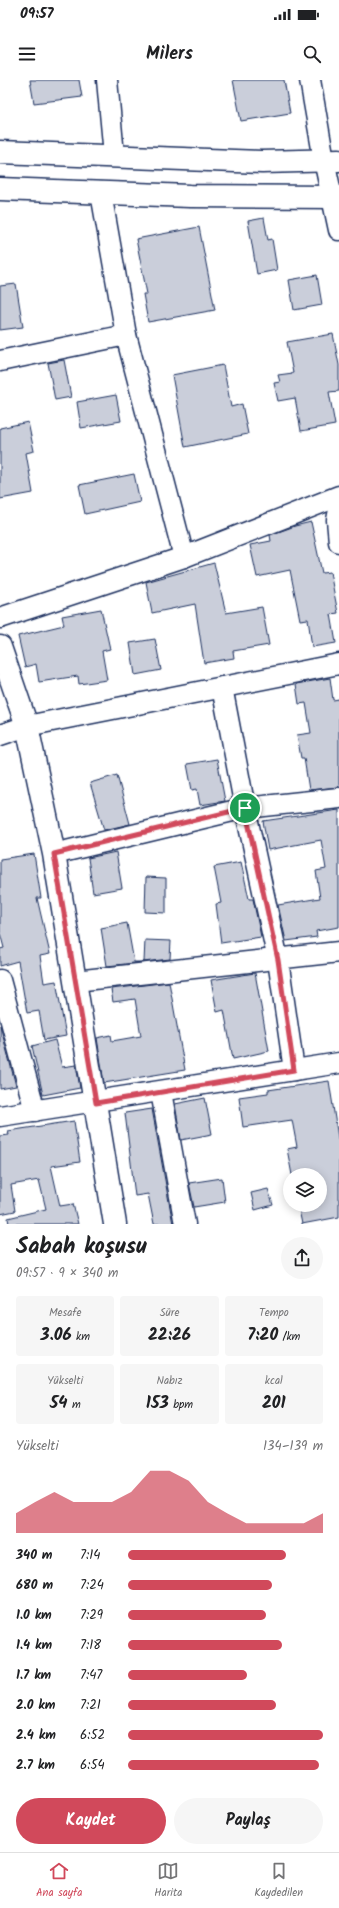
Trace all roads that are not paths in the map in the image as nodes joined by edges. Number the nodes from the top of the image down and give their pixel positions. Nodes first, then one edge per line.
1 (107, 80) edge
2 (310, 80) edge
3 (0, 152) edge
4 (114, 156) junction
5 (331, 160) edge
6 (0, 189) edge
7 (101, 193) junction
8 (335, 196) edge
9 (339, 230) edge
10 (126, 335) junction
11 (0, 361) edge
12 (339, 496) edge
13 (338, 517) edge
14 (339, 542) edge
15 (184, 556) junction
16 (0, 618) edge
17 (0, 647) edge
18 (339, 664) edge
19 (222, 687) junction
20 (27, 726) junction
21 (0, 735) edge
22 (339, 798) edge
23 (245, 808) junction
24 (54, 854) junction
25 (339, 952) edge
26 (278, 960) junction
27 (0, 980) edge
28 (75, 981) junction
29 (339, 1063) edge
30 (294, 1070) junction
31 (161, 1092) junction
32 (96, 1103) junction
33 (34, 1111) junction
34 (0, 1116) edge
35 (116, 1224) edge
36 (184, 1224) edge

1 - 4 street
2 - 5 street
3 - 4 main road
4 - 5 main road
5 - 8 street
6 - 7 main road
7 - 8 main road
7 - 10 street
8 - 9 street
10 - 11 street
10 - 15 street
12 - 15 street
13 - 14 street
15 - 16 street
17 - 20 main road
18 - 19 street
19 - 20 street
19 - 23 street
20 - 21 street
20 - 24 main road
22 - 23 street
23 - 24 street
23 - 26 street
24 - 28 main road
25 - 26 street
26 - 28 street
26 - 30 street
27 - 33 street
28 - 32 main road
29 - 30 street
30 - 31 street
31 - 32 street
31 - 36 street
32 - 33 street
32 - 35 main road
33 - 34 street

